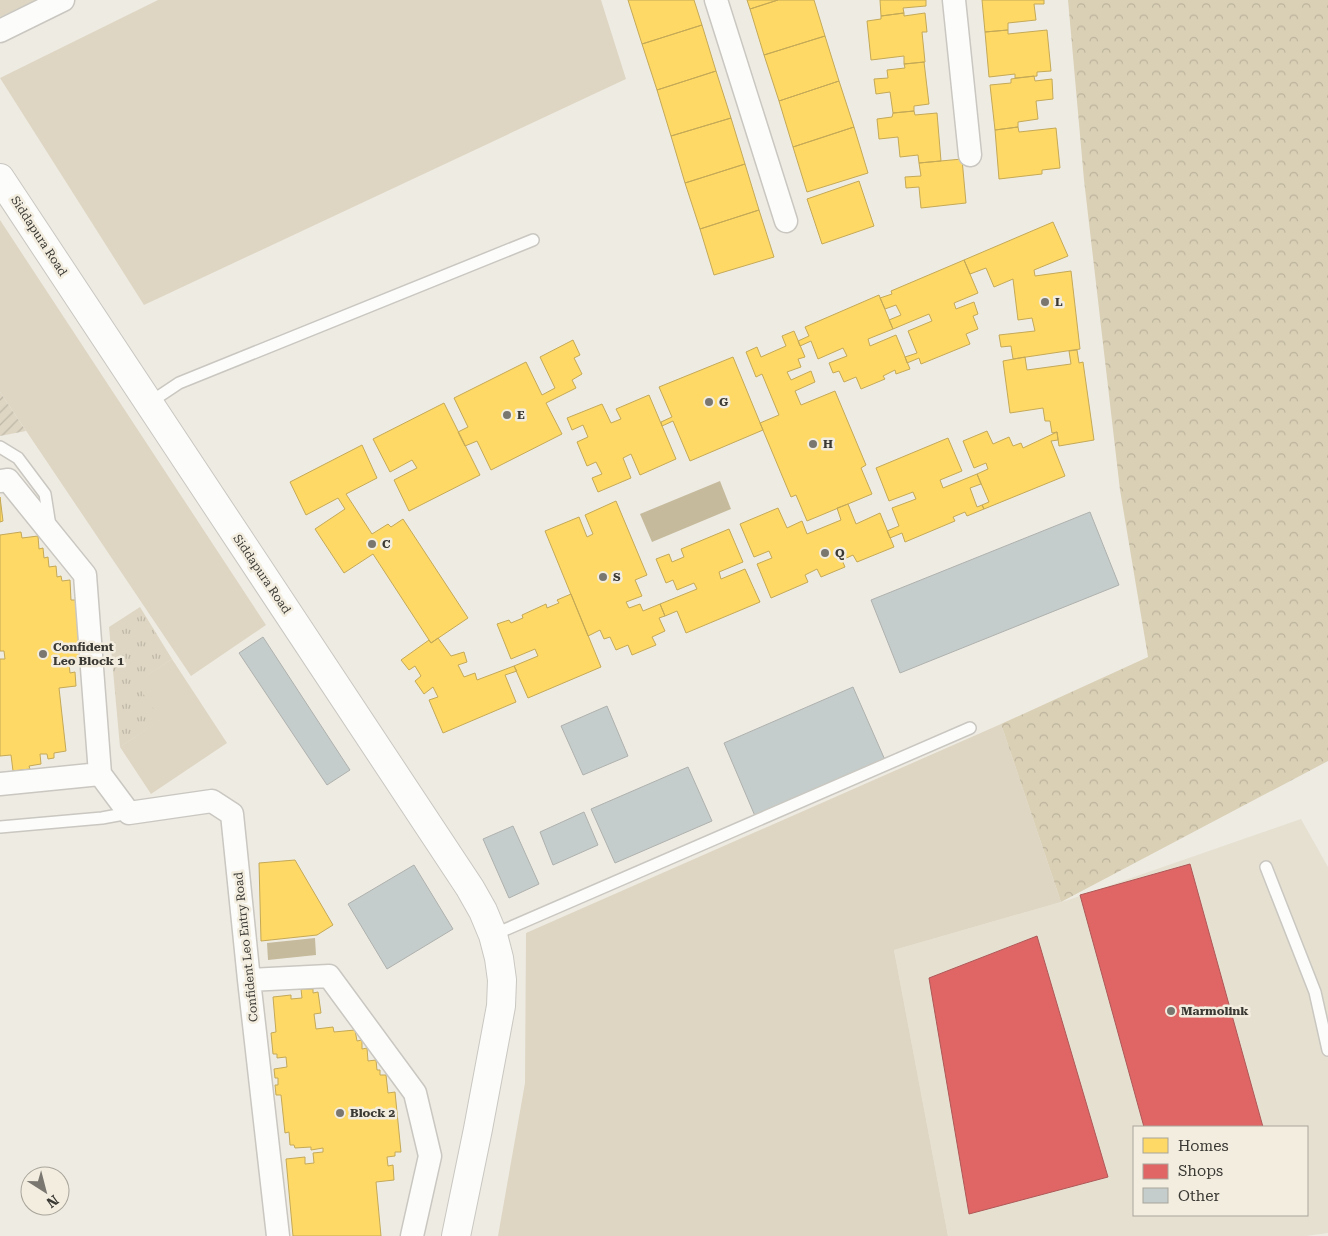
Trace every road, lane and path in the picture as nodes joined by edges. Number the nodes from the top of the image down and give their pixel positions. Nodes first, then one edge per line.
1 (63, 0) edge
2 (716, 0) edge
3 (954, 0) edge
4 (0, 31) edge
5 (970, 155) dead end
6 (0, 178) edge
7 (786, 221) dead end
8 (533, 240) dead end
9 (149, 403) junction
10 (0, 447) edge
11 (0, 481) edge
12 (51, 532) junction
13 (970, 728) dead end
14 (100, 774) junction
15 (0, 784) edge
16 (129, 813) junction
17 (0, 827) edge
18 (1266, 867) dead end
19 (493, 935) junction
20 (249, 980) junction
21 (1328, 1050) edge
22 (278, 1236) edge
23 (412, 1236) edge
24 (456, 1236) edge

1 - 4 street
2 - 7 street
3 - 5 street
6 - 9 street, Siddapura Road
8 - 9 lane
9 - 19 street, Siddapura Road
10 - 12 lane
11 - 12 street
12 - 14 street
13 - 19 lane
14 - 15 street
14 - 16 street
16 - 17 lane
16 - 20 street, Confident Leo Entry Road
18 - 21 lane
19 - 24 street, Siddapura Road
20 - 22 street, Confident Leo Entry Road
20 - 23 street

